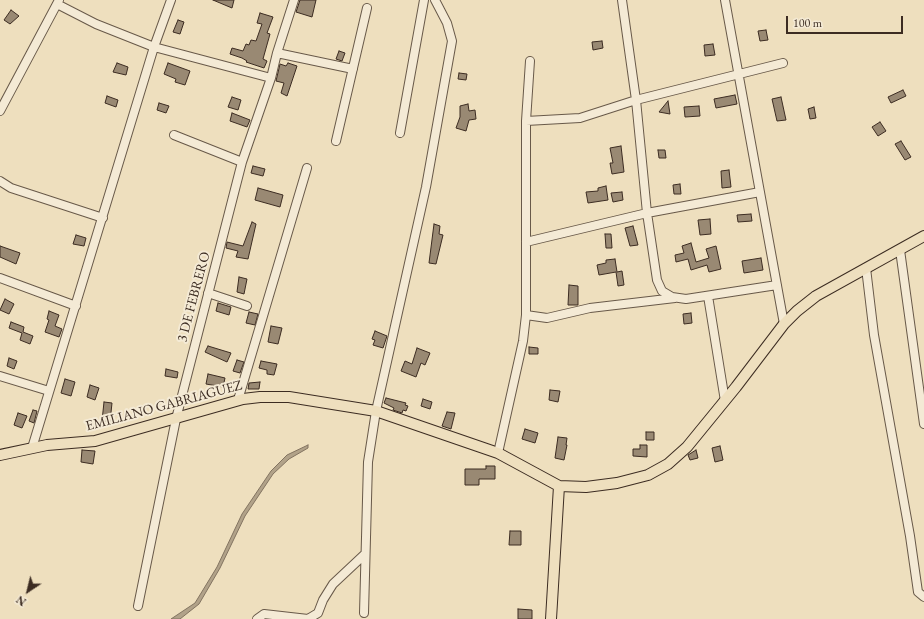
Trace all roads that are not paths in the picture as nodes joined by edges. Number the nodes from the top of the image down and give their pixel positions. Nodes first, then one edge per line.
1 (171, 0) edge
2 (294, 0) edge
3 (424, 0) edge
4 (435, 0) edge
5 (622, 0) edge
6 (725, 0) edge
7 (58, 2) edge
8 (367, 8) dead end
9 (154, 47) junction
10 (277, 53) junction
11 (530, 61) dead end
12 (783, 63) dead end
13 (353, 69) junction
14 (738, 75) junction
15 (271, 78) junction
16 (636, 100) junction
17 (0, 112) edge
18 (526, 121) junction
19 (400, 133) dead end
20 (174, 135) dead end
21 (336, 141) dead end
22 (242, 162) junction
23 (307, 168) dead end
24 (0, 181) edge
25 (760, 192) junction
26 (648, 213) junction
27 (103, 218) junction
28 (924, 236) edge
29 (526, 242) junction
30 (900, 250) junction
31 (866, 268) junction
32 (0, 278) edge
33 (777, 285) junction
34 (208, 293) junction
35 (708, 296) junction
36 (679, 298) junction
37 (76, 306) junction
38 (247, 306) dead end
39 (526, 315) junction
40 (784, 324) junction
41 (0, 376) edge
42 (49, 391) junction
43 (238, 400) junction
44 (725, 401) junction
45 (376, 411) junction
46 (176, 419) junction
47 (924, 424) edge
48 (32, 448) junction
49 (498, 453) junction
50 (0, 455) edge
51 (559, 486) junction
52 (365, 554) junction
53 (924, 597) edge
54 (138, 606) dead end
55 (364, 613) dead end
56 (257, 619) edge
57 (551, 619) edge

1 - 9 street
2 - 10 street, 3 DE FEBRERO
3 - 19 street
4 - 45 street
5 - 16 street
6 - 14 street
7 - 9 street
7 - 17 street
8 - 13 street
9 - 15 street
9 - 27 street
10 - 13 street
10 - 15 street, 3 DE FEBRERO
11 - 18 street
12 - 14 street
13 - 21 street
14 - 16 street
14 - 25 street
15 - 22 street, 3 DE FEBRERO
16 - 18 street
16 - 26 street
18 - 29 street
20 - 22 street
22 - 34 street, 3 DE FEBRERO
23 - 43 street
24 - 27 street
25 - 26 street
25 - 33 street
26 - 29 street
26 - 36 street
27 - 37 street
28 - 30 main road
29 - 39 street
30 - 31 main road
30 - 47 street
31 - 40 main road
31 - 53 street
32 - 37 street
33 - 35 street
33 - 40 street
34 - 38 street
34 - 46 street, 3 DE FEBRERO
35 - 36 street
35 - 44 street
36 - 39 street
37 - 42 street
39 - 49 street
40 - 44 main road
41 - 42 street
42 - 48 street
43 - 45 main road, EMILIANO GABRIAGUEZ
43 - 46 main road, EMILIANO GABRIAGUEZ
44 - 51 main road
45 - 49 main road, EMILIANO GABRIAGUEZ
45 - 52 street
46 - 48 main road, EMILIANO GABRIAGUEZ
46 - 54 street, 3 DE FEBRERO
48 - 50 main road, EMILIANO GABRIAGUEZ
49 - 51 main road, EMILIANO GABRIAGUEZ
51 - 57 main road
52 - 55 street
52 - 56 street

